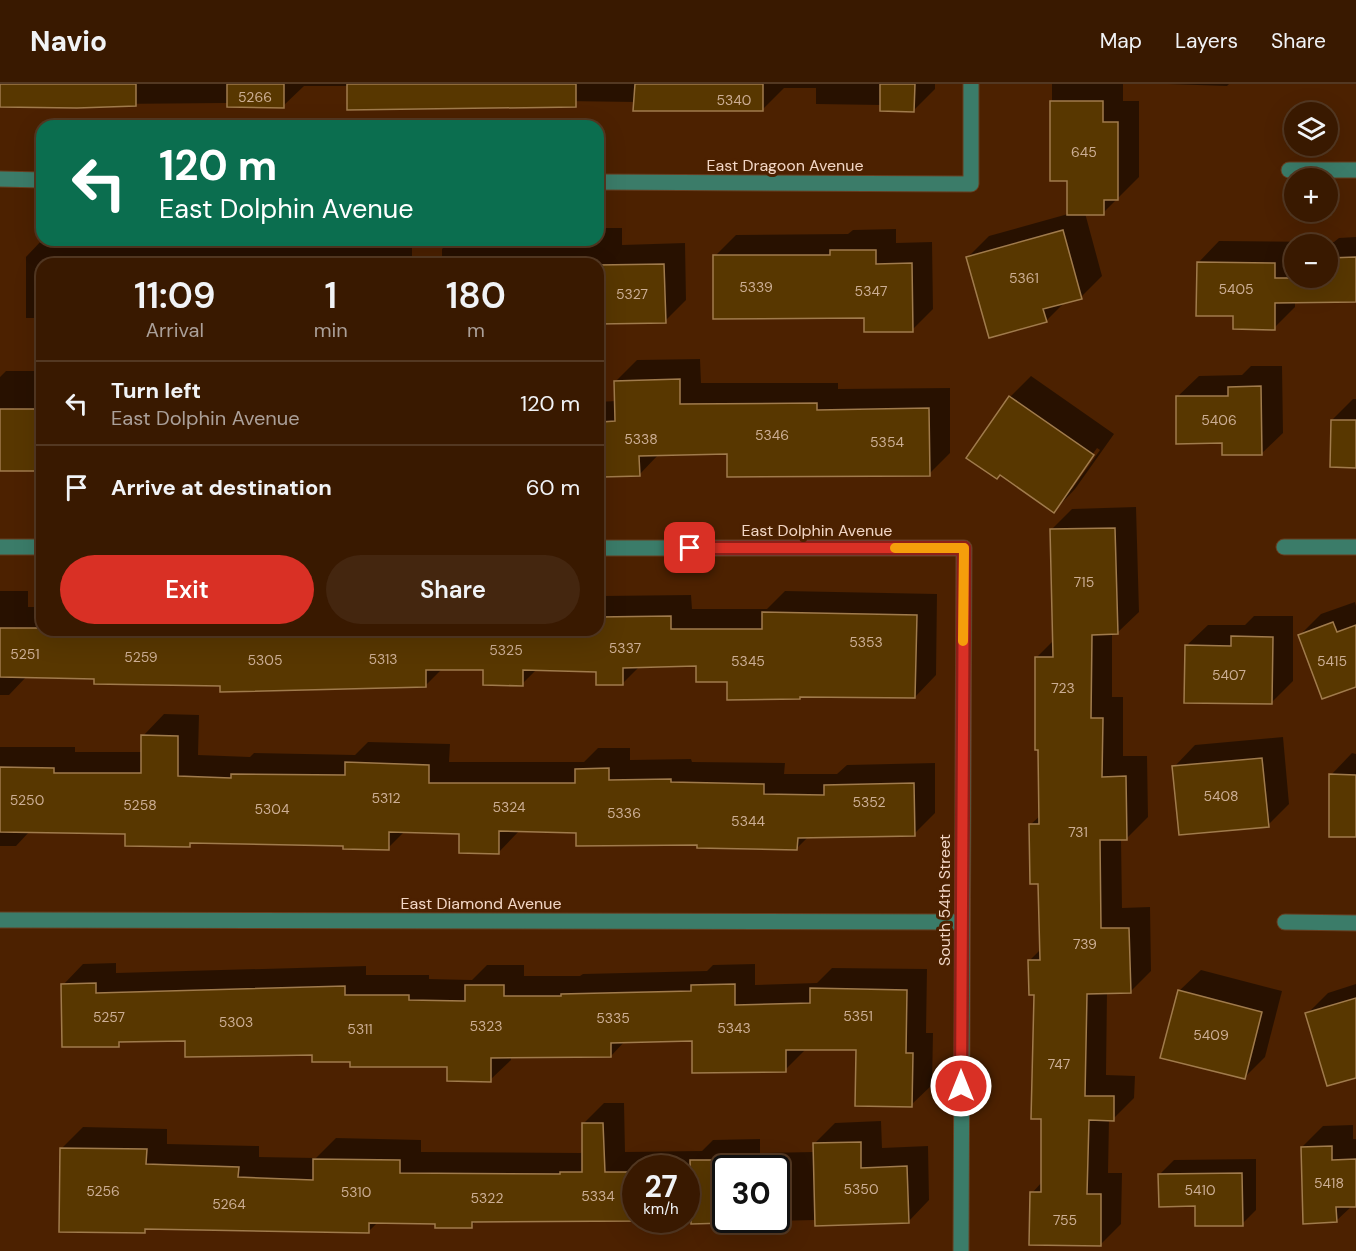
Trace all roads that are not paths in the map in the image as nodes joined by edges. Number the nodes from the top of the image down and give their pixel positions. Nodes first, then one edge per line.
1 (971, 84) edge
2 (1338, 170) edge
3 (1356, 170) edge
4 (0, 180) edge
5 (36, 180) edge
6 (604, 182) edge
7 (0, 546) edge
8 (36, 547) edge
9 (1284, 547) dead end
10 (1356, 547) edge
11 (604, 548) edge
12 (964, 548) joint
13 (0, 920) edge
14 (961, 922) junction
15 (1285, 922) dead end
16 (1356, 923) edge
17 (961, 1251) edge

1 - 6 street, East Dragoon Avenue
2 - 3 street
4 - 5 street
7 - 8 street
9 - 10 street
11 - 12 street, East Dolphin Avenue
12 - 14 street, South 54th Street
13 - 14 street, East Diamond Avenue
14 - 17 street, South 54th Street
15 - 16 street

